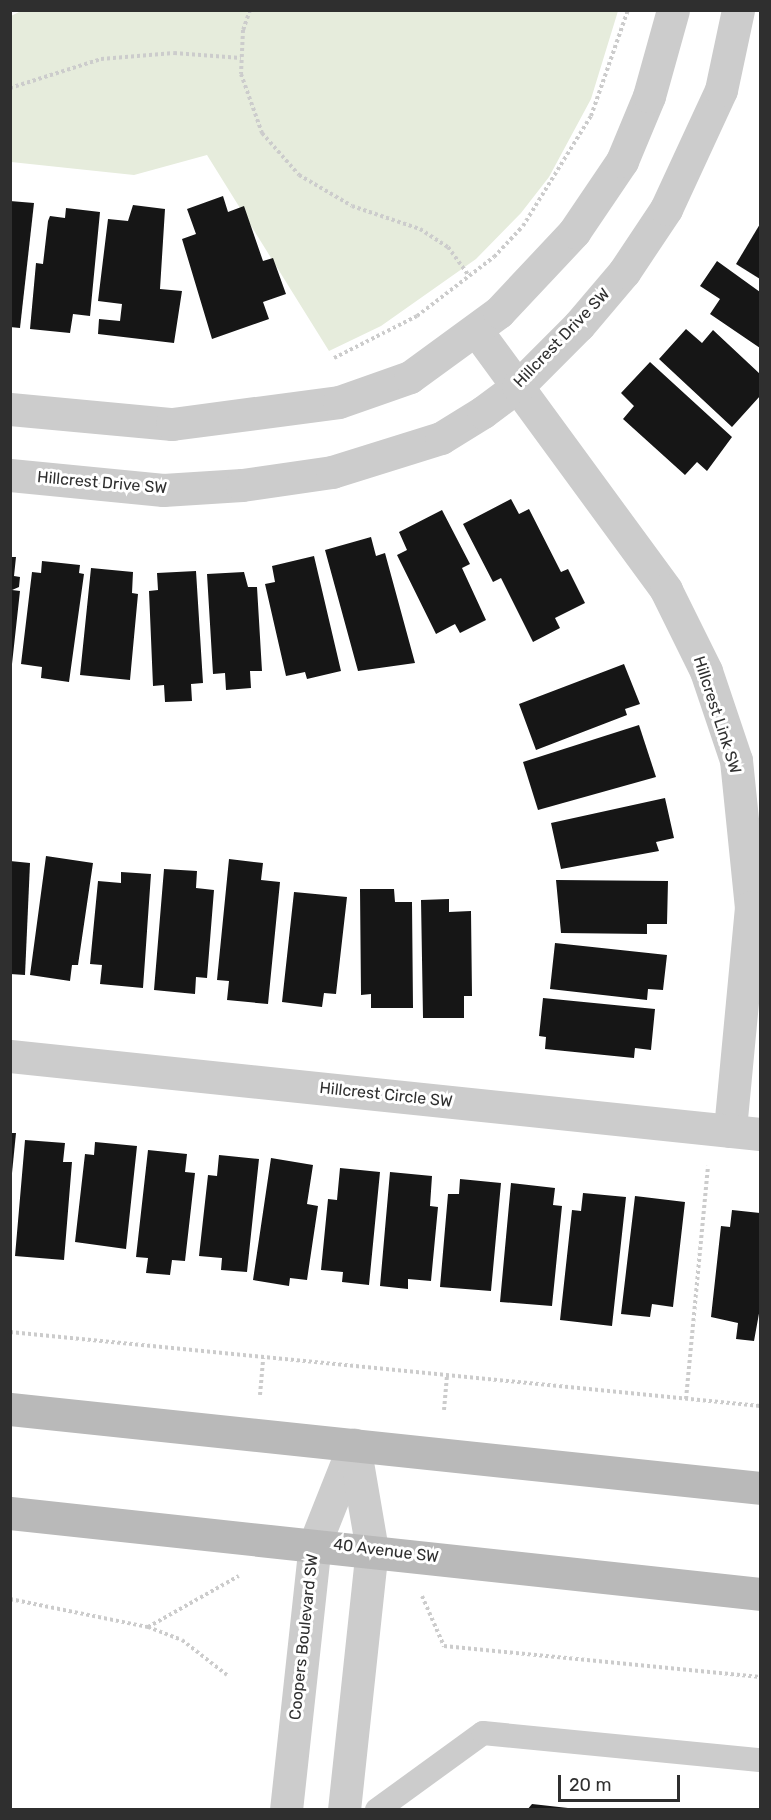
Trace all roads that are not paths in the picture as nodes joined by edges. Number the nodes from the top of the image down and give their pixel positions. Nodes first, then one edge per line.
1 (673, 10) edge
2 (738, 10) edge
3 (476, 330) junction
4 (518, 386) junction
5 (10, 409) edge
6 (10, 475) edge
7 (10, 1056) edge
8 (745, 1133) edge
9 (10, 1408) edge
10 (354, 1444) junction
11 (760, 1488) edge
12 (10, 1513) edge
13 (315, 1543) junction
14 (372, 1550) junction
15 (760, 1594) edge
16 (760, 1760) edge
17 (286, 1809) edge
18 (344, 1809) edge
19 (377, 1809) edge

1 - 3 street
2 - 4 street, Hillcrest Drive SW
3 - 4 street, Hillcrest Link SW
3 - 5 street
4 - 6 street, Hillcrest Drive SW
4 - 8 street, Hillcrest Link SW
7 - 8 street, Hillcrest Circle SW
9 - 10 main road
10 - 11 main road
10 - 13 street, Coopers Boulevard SW
10 - 14 street
12 - 13 main road, 40 Avenue SW
13 - 14 main road, 40 Avenue SW
13 - 17 street, Coopers Boulevard SW
14 - 15 main road, 40 Avenue SW
14 - 18 street
16 - 19 lane

